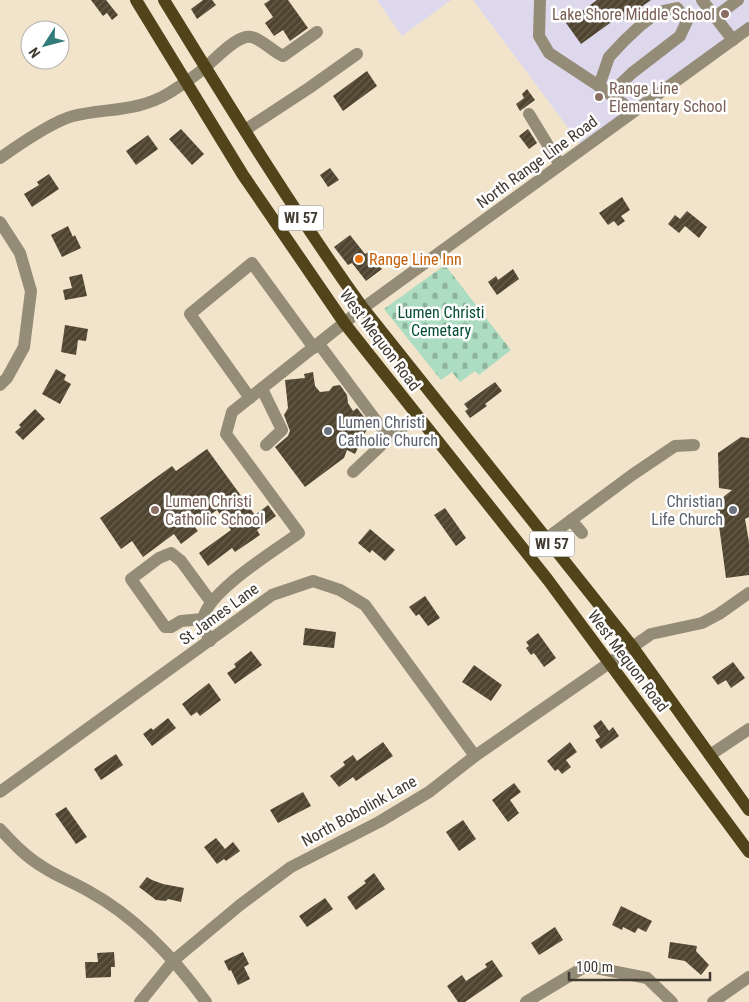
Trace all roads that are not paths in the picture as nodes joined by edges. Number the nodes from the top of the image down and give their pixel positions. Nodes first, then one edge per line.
1 (136, 0) edge
2 (164, 0) edge
3 (540, 0) edge
4 (702, 0) edge
5 (738, 0) edge
6 (715, 17) junction
7 (749, 28) edge
8 (317, 32) dead end
9 (732, 40) junction
10 (357, 54) dead end
11 (205, 67) junction
12 (187, 82) junction
13 (599, 86) junction
14 (610, 94) junction
15 (634, 112) junction
16 (530, 114) dead end
17 (244, 130) junction
18 (0, 158) edge
19 (560, 164) junction
20 (0, 222) edge
21 (363, 308) junction
22 (345, 324) junction
23 (316, 346) junction
24 (0, 385) edge
25 (262, 389) junction
26 (250, 398) junction
27 (417, 416) junction
28 (389, 438) junction
29 (266, 445) dead end
30 (694, 445) dead end
31 (353, 472) dead end
32 (571, 520) junction
33 (582, 534) dead end
34 (547, 538) junction
35 (749, 593) edge
36 (211, 602) junction
37 (203, 619) junction
38 (210, 641) junction
39 (632, 646) junction
40 (609, 662) junction
41 (749, 729) edge
42 (474, 756) junction
43 (710, 756) junction
44 (0, 792) edge
45 (749, 810) edge
46 (0, 829) edge
47 (749, 852) edge
48 (174, 960) junction
49 (749, 977) edge
50 (140, 1002) edge
51 (206, 1002) edge
52 (526, 1002) edge
53 (672, 1002) edge
54 (713, 1002) edge

1 - 12 main road, West Mequon Road / WI 57
2 - 11 main road, West Mequon Road / WI 57
3 - 13 street
4 - 6 street
5 - 6 street
6 - 9 street
7 - 9 street, North Range Line Road
8 - 11 street
9 - 15 street, North Range Line Road
10 - 17 street
11 - 12 street
11 - 17 main road, West Mequon Road / WI 57
12 - 18 street
12 - 22 main road, West Mequon Road / WI 57
13 - 14 street
13 - 14 street
14 - 15 street
15 - 19 street, North Range Line Road
16 - 19 street
17 - 21 main road, West Mequon Road / WI 57
19 - 21 street, North Range Line Road
20 - 24 street
21 - 22 street, North Range Line Road
21 - 34 main road, West Mequon Road / WI 57
22 - 23 street, North Range Line Road
22 - 27 main road, West Mequon Road / WI 57
23 - 25 street, North Range Line Road
23 - 26 street
23 - 28 street
25 - 26 street, North Range Line Road
25 - 29 street
26 - 36 street, North Range Line Road
27 - 28 street
27 - 40 main road, West Mequon Road / WI 57
28 - 31 street
30 - 32 street
32 - 33 street
32 - 34 street
34 - 39 main road, West Mequon Road / WI 57
35 - 39 street, North Bobolink Lane
36 - 37 street
36 - 37 street
37 - 38 street
38 - 42 street, St James Lane
38 - 44 street, St James Lane
39 - 40 street, North Bobolink Lane
39 - 43 main road, West Mequon Road / WI 57
40 - 42 street, North Bobolink Lane
40 - 47 main road, West Mequon Road / WI 57
41 - 43 street
42 - 48 street, North Bobolink Lane
43 - 45 main road, West Mequon Road / WI 57
46 - 48 street
48 - 50 street, North Bobolink Lane
48 - 51 street
49 - 54 street
52 - 53 street

